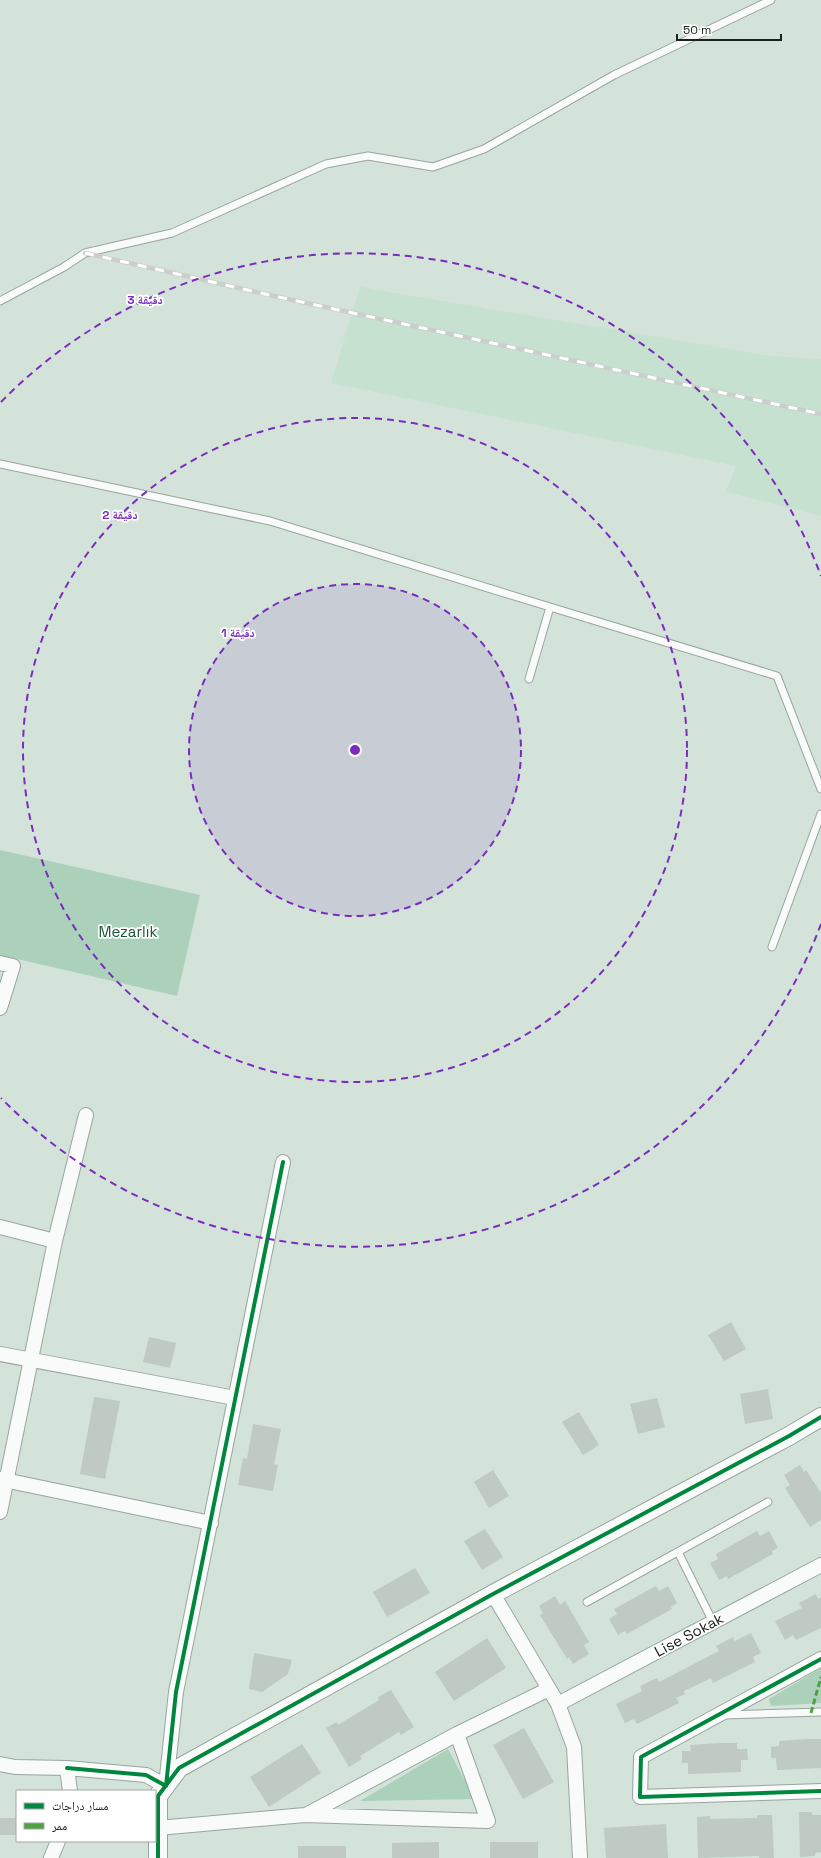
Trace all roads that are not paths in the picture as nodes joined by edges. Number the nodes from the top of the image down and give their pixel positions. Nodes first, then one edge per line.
1 (771, 0) edge
2 (0, 301) edge
3 (0, 464) edge
4 (550, 607) junction
5 (529, 679) dead end
6 (821, 790) edge
7 (821, 814) edge
8 (772, 947) dead end
9 (0, 963) edge
10 (0, 1008) edge
11 (86, 1115) dead end
12 (284, 1162) dead end
13 (0, 1227) edge
14 (55, 1241) junction
15 (0, 1354) edge
16 (30, 1360) junction
17 (235, 1398) junction
18 (821, 1417) edge
19 (3, 1480) edge
20 (768, 1502) dead end
21 (0, 1512) edge
22 (211, 1523) junction
23 (678, 1552) junction
24 (821, 1565) edge
25 (493, 1594) junction
26 (587, 1602) dead end
27 (713, 1622) junction
28 (821, 1659) edge
29 (548, 1689) junction
30 (558, 1704) junction
31 (821, 1712) edge
32 (717, 1715) junction
33 (457, 1734) junction
34 (0, 1764) edge
35 (67, 1768) junction
36 (166, 1786) junction
37 (70, 1790) edge
38 (821, 1791) edge
39 (306, 1815) junction
40 (158, 1828) junction
41 (58, 1842) edge
42 (51, 1858) edge
43 (158, 1858) edge
44 (580, 1858) edge

1 - 2 lane
3 - 4 lane
4 - 5 lane
4 - 6 lane
7 - 8 lane
9 - 10 street
11 - 14 street
12 - 17 street
13 - 14 street
14 - 16 street
15 - 16 street
16 - 17 street
16 - 19 street
17 - 22 street
18 - 25 street
19 - 21 street
19 - 22 street
20 - 23 lane
22 - 36 street
23 - 26 lane
23 - 27 lane
24 - 27 street, Lise Sokak
25 - 29 street
25 - 36 street
27 - 30 street, Lise Sokak
28 - 32 street
29 - 30 street
29 - 33 street
30 - 44 street
31 - 32 lane
32 - 38 street
33 - 39 street
33 - 39 street
34 - 35 street
35 - 36 street
35 - 37 street
36 - 40 street
39 - 40 street
40 - 43 street
41 - 42 street

